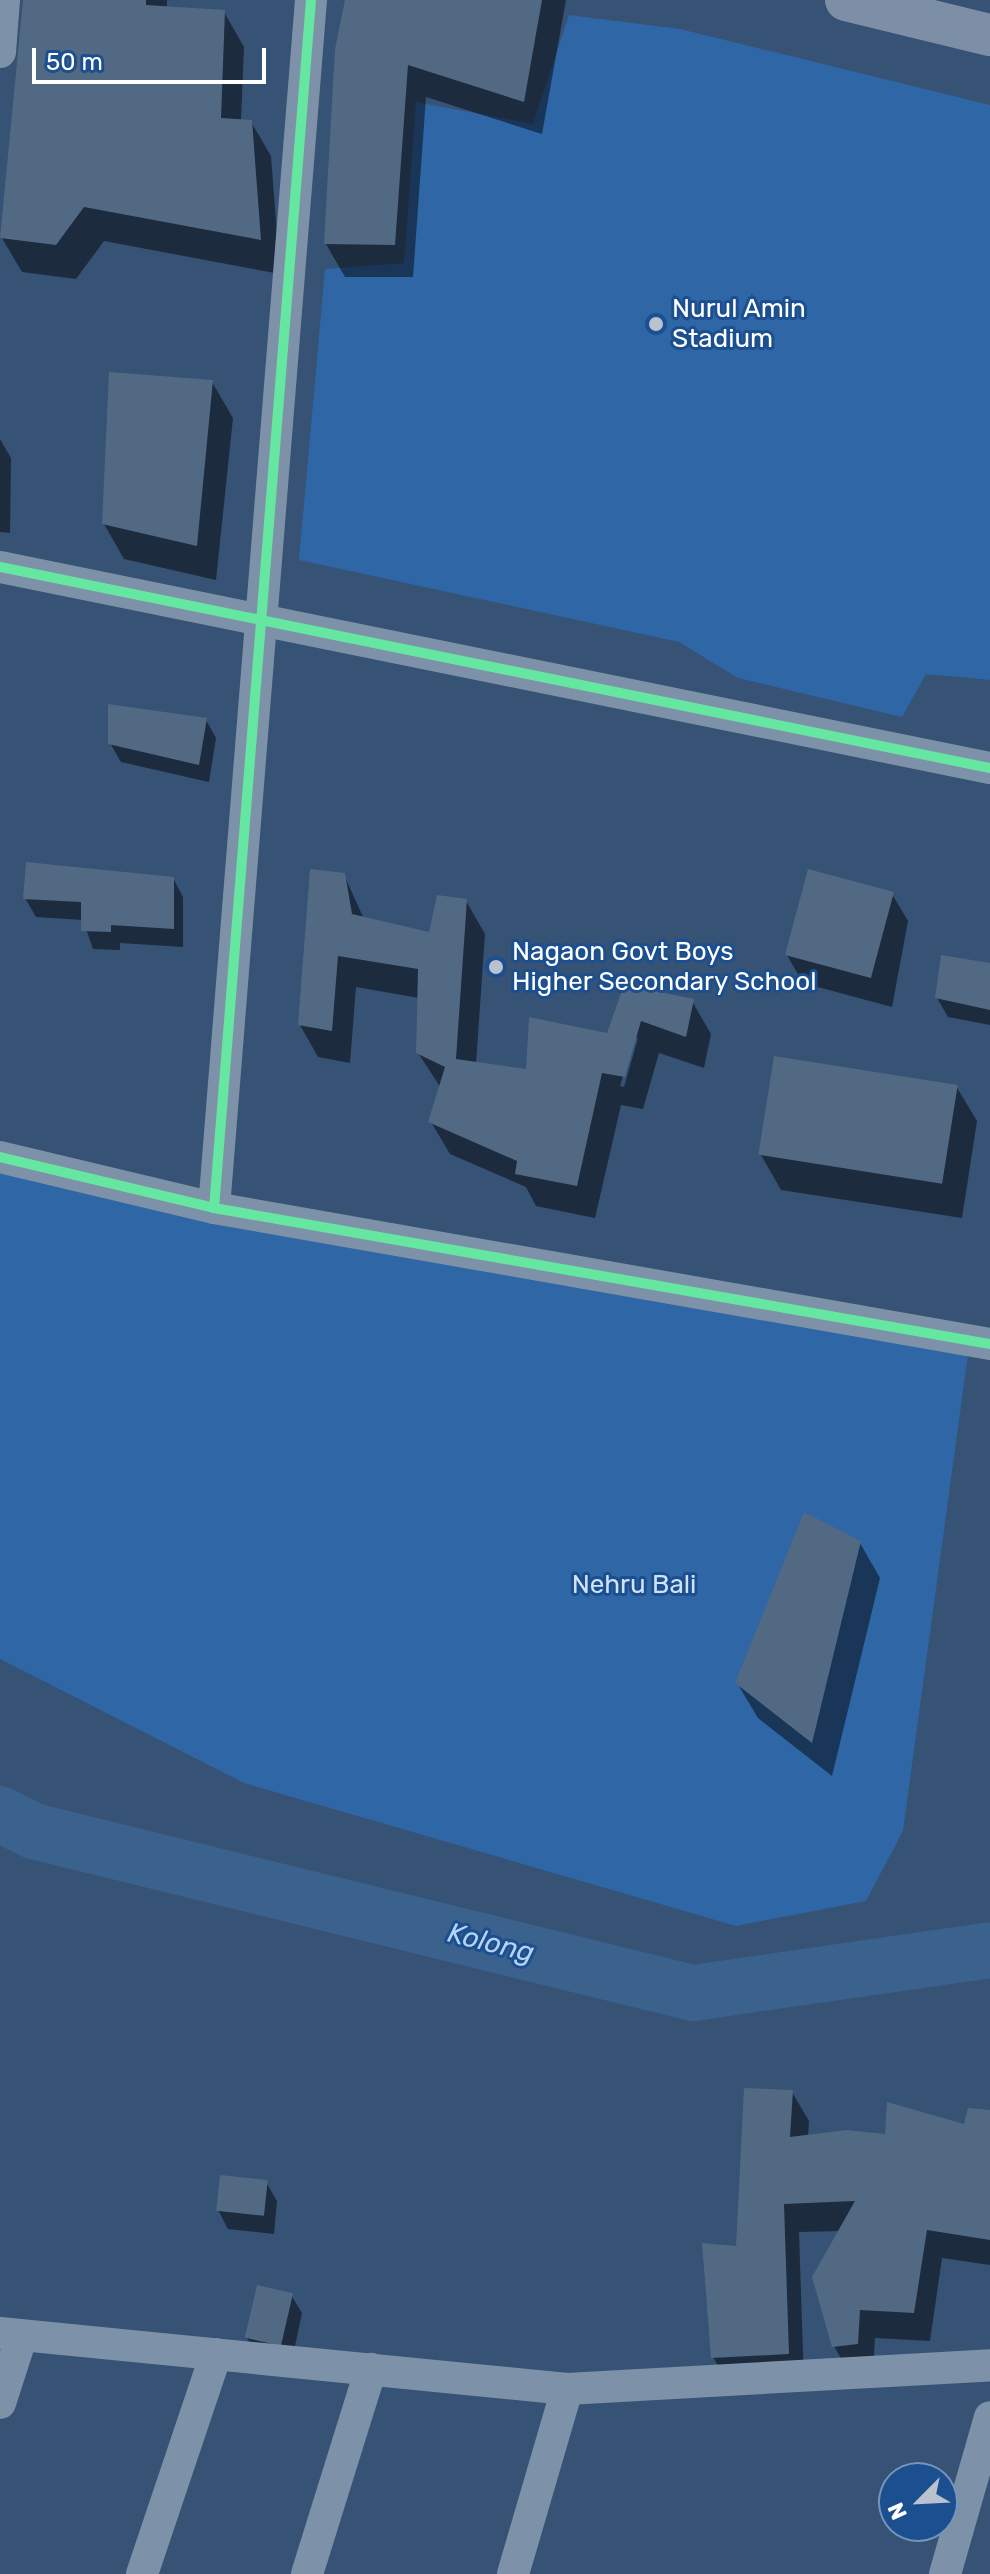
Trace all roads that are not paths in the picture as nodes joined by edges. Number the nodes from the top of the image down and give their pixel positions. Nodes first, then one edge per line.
1 (4, 0) edge
2 (311, 0) edge
3 (846, 0) edge
4 (990, 35) edge
5 (0, 52) edge
6 (0, 567) edge
7 (261, 616) junction
8 (990, 768) edge
9 (0, 1157) edge
10 (214, 1208) junction
11 (990, 1344) edge
12 (11, 2334) edge
13 (216, 2354) junction
14 (990, 2365) edge
15 (371, 2369) junction
16 (567, 2389) junction
17 (0, 2403) edge
18 (990, 2417) edge
19 (142, 2574) edge
20 (307, 2574) edge
21 (513, 2574) edge
22 (945, 2574) edge

1 - 5 street
2 - 7 street
3 - 4 main road
6 - 7 street
7 - 8 street
7 - 10 street
9 - 10 street
10 - 11 street
12 - 13 street
12 - 17 street
13 - 15 street
13 - 19 street
14 - 16 street
15 - 16 street
15 - 20 street
16 - 21 street
18 - 22 street

